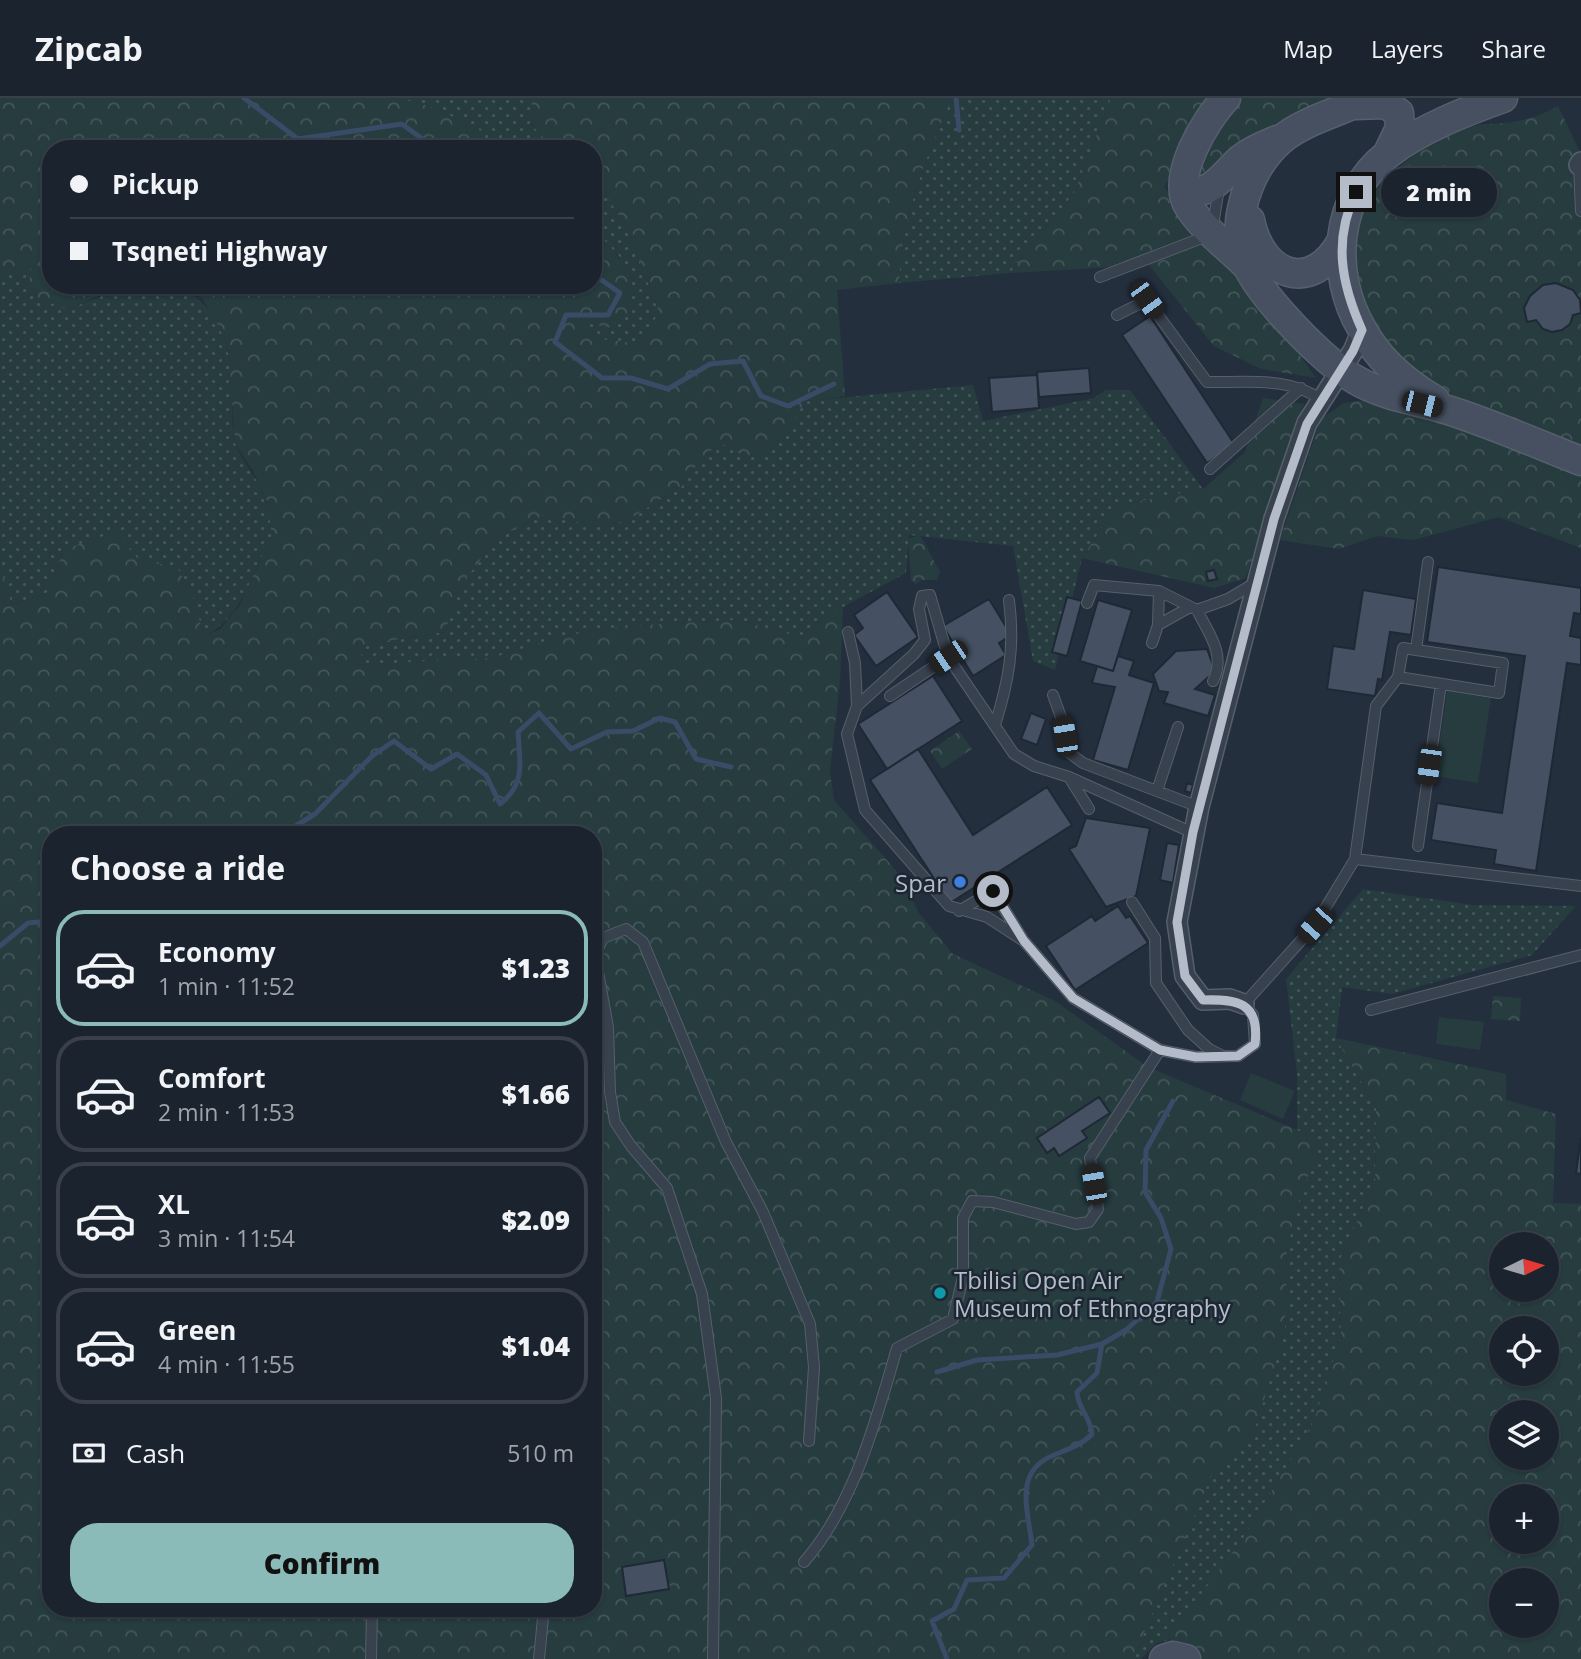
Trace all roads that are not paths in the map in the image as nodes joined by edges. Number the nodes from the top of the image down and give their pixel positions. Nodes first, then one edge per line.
1 (1226, 98) edge
2 (1503, 98) edge
3 (1362, 101) edge
4 (1388, 153) junction
5 (1580, 163) edge
6 (1236, 182) junction
7 (1184, 183) junction
8 (1581, 211) edge
9 (1214, 233) junction
10 (1342, 240) junction
11 (1247, 266) junction
12 (1100, 277) dead end
13 (1117, 315) dead end
14 (1362, 330) junction
15 (1340, 370) junction
16 (1370, 387) junction
17 (1301, 388) junction
18 (1322, 399) junction
19 (1455, 412) junction
20 (1581, 461) edge
21 (1210, 469) dead end
22 (1428, 562) dead end
23 (1256, 582) junction
24 (1159, 592) junction
25 (1009, 600) dead end
26 (1087, 603) dead end
27 (1193, 608) junction
28 (1158, 625) junction
29 (848, 632) dead end
30 (1152, 643) dead end
31 (1416, 650) junction
32 (948, 657) junction
33 (1398, 677) junction
34 (1213, 681) dead end
35 (1441, 684) junction
36 (890, 695) dead end
37 (1053, 695) dead end
38 (857, 706) junction
39 (995, 725) junction
40 (1178, 727) dead end
41 (1069, 777) junction
42 (1157, 791) junction
43 (1199, 807) junction
44 (1089, 810) dead end
45 (1193, 832) junction
46 (1418, 846) dead end
47 (1355, 859) junction
48 (1581, 886) edge
49 (1132, 902) dead end
50 (959, 911) junction
51 (602, 940) edge
52 (1024, 941) junction
53 (1581, 955) edge
54 (602, 994) edge
55 (1244, 1004) junction
56 (1371, 1010) dead end
57 (1160, 1050) junction
58 (1223, 1056) junction
59 (809, 1441) dead end
60 (804, 1562) dead end
61 (372, 1617) edge
62 (543, 1617) edge
63 (371, 1659) edge
64 (539, 1659) edge
65 (713, 1659) edge
66 (1164, 1659) edge
67 (1186, 1659) edge

1 - 7 main road
2 - 4 main road
3 - 4 main road
3 - 6 main road
4 - 10 main road
5 - 8 lane
6 - 7 main road
6 - 9 lane
6 - 10 main road
6 - 11 main road
7 - 9 main road
9 - 11 main road
9 - 12 lane
10 - 14 main road
11 - 15 main road
13 - 17 lane
14 - 15 street
14 - 19 main road
15 - 16 main road
15 - 18 street
16 - 18 street
16 - 19 main road
17 - 18 lane
17 - 21 lane
18 - 23 street
19 - 20 main road
22 - 31 lane
23 - 27 lane
23 - 43 street
24 - 26 lane
24 - 27 lane
24 - 28 lane
25 - 39 lane
27 - 28 lane
27 - 34 lane
28 - 30 lane
29 - 38 lane
31 - 33 lane
31 - 35 lane
32 - 36 lane
32 - 38 lane
32 - 39 lane
33 - 35 lane
33 - 47 lane
35 - 46 lane
37 - 42 lane
38 - 50 lane
39 - 41 lane
40 - 42 lane
41 - 44 lane
41 - 45 lane
42 - 43 lane
43 - 45 street
45 - 55 street
47 - 48 lane
47 - 55 lane
49 - 58 lane
50 - 52 lane
50 - 52 lane
51 - 59 lane
52 - 57 lane
53 - 56 lane
54 - 65 lane
55 - 58 lane
57 - 58 lane
57 - 60 lane
61 - 63 lane
62 - 64 lane
66 - 67 main road

